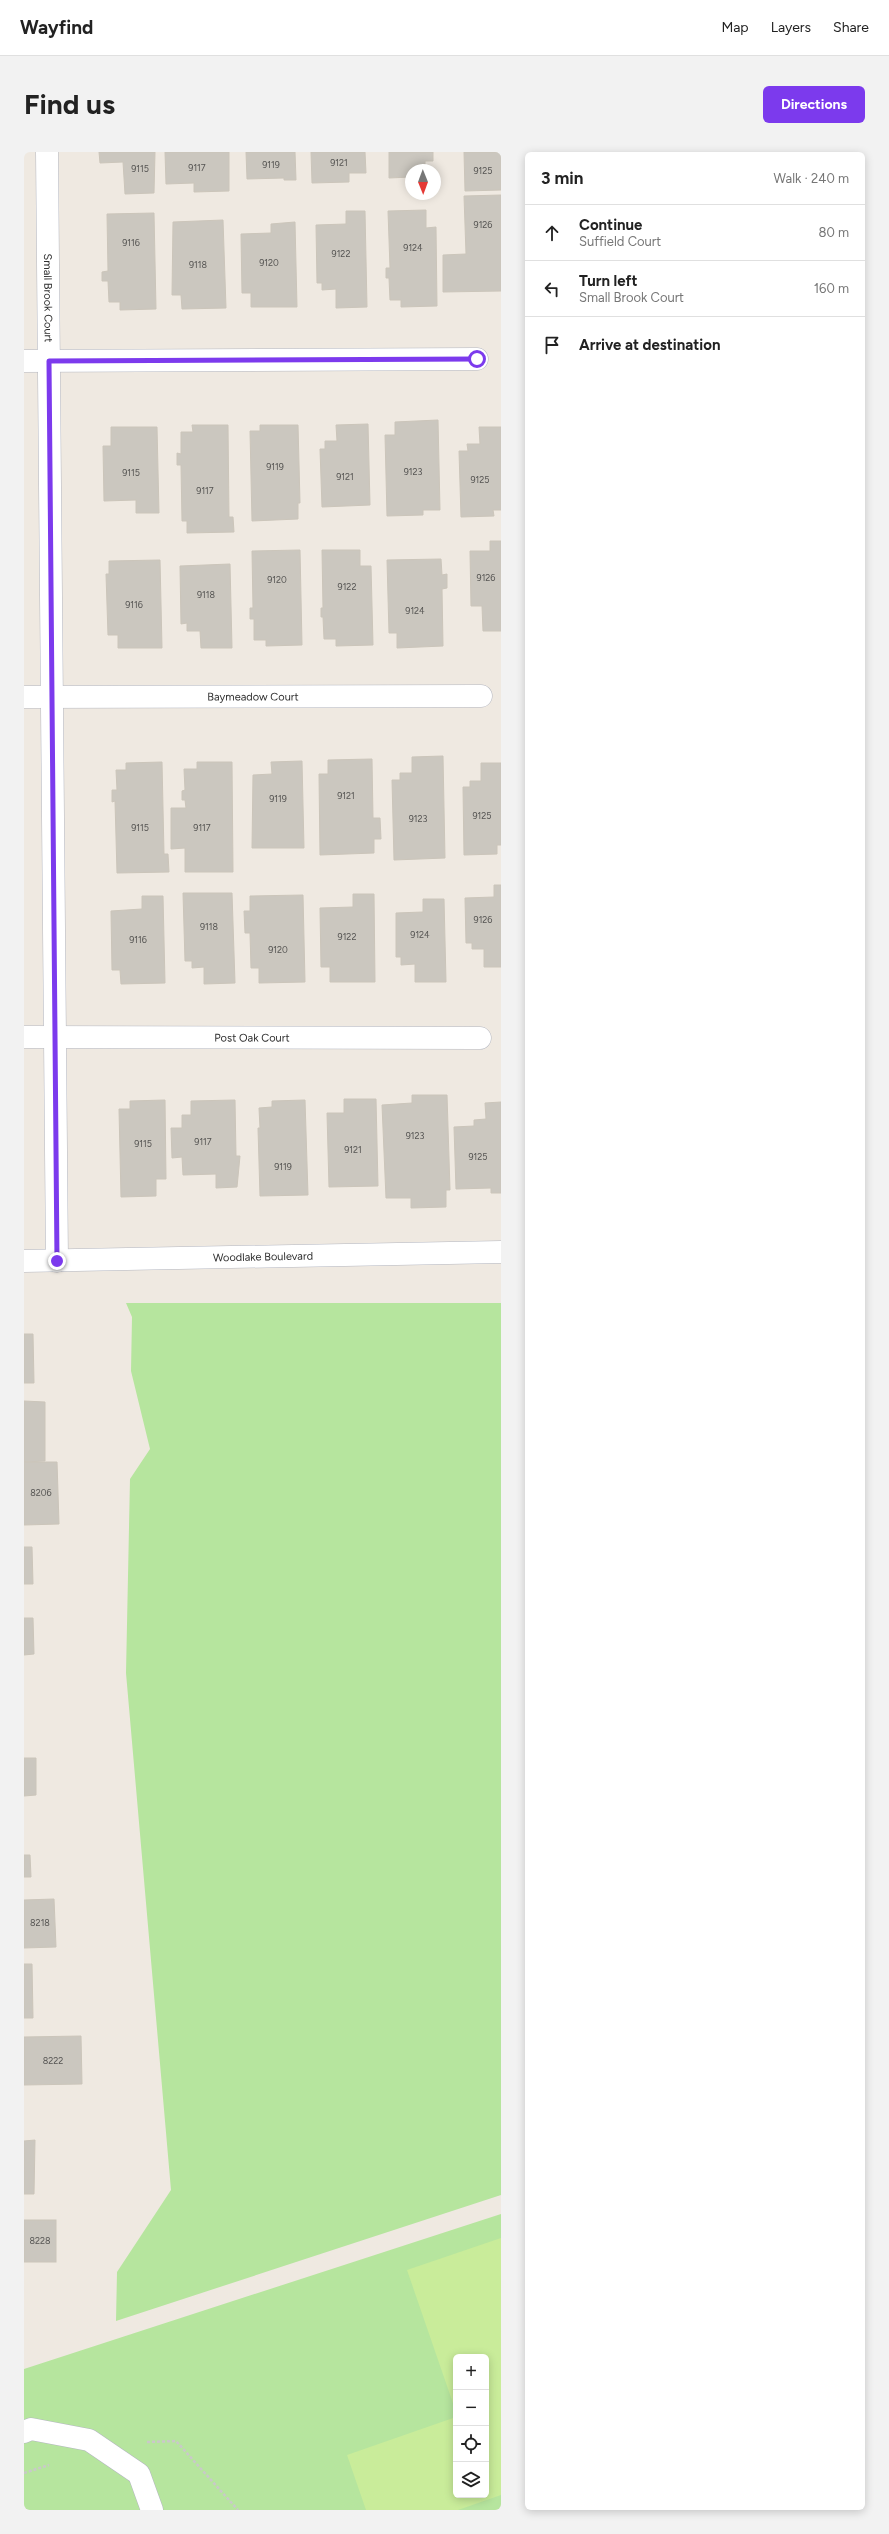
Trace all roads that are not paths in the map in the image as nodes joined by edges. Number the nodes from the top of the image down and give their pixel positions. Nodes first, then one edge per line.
1 (47, 152) edge
2 (477, 359) dead end
3 (24, 361) edge
4 (49, 361) junction
5 (481, 696) dead end
6 (52, 697) junction
7 (24, 698) edge
8 (56, 1036) junction
9 (24, 1037) edge
10 (480, 1038) dead end
11 (501, 1252) edge
12 (24, 1261) edge
13 (57, 1261) junction
14 (24, 2432) edge
15 (152, 2510) edge

1 - 4 street, Small Brook Court
2 - 4 street
3 - 4 street
4 - 6 street, Small Brook Court
5 - 6 street, Baymeadow Court
6 - 7 street, Baymeadow Court
6 - 8 street, Small Brook Court
8 - 9 street, Post Oak Court
8 - 10 street, Post Oak Court
8 - 13 street, Small Brook Court
11 - 13 street, Woodlake Boulevard
12 - 13 street, Woodlake Boulevard
14 - 15 street

